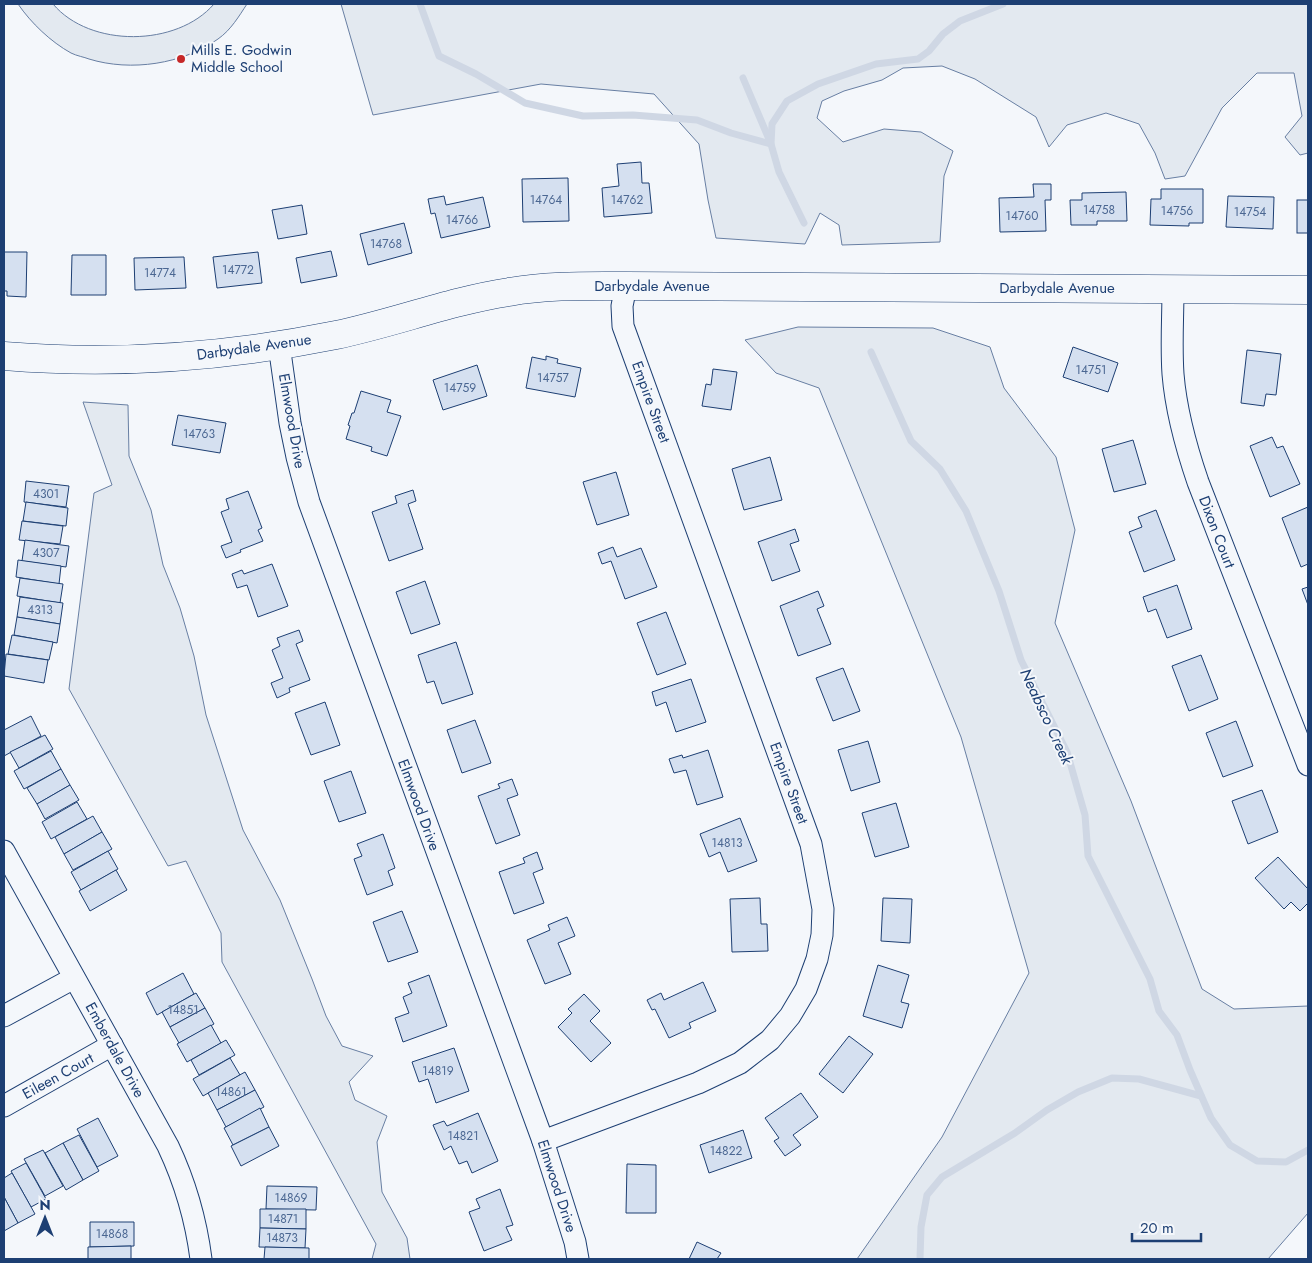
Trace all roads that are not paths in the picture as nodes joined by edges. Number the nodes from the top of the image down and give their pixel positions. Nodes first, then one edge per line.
1 (626, 286) junction
2 (1173, 289) junction
3 (1308, 290) edge
4 (279, 345) junction
5 (4, 356) edge
6 (1308, 765) edge
7 (4, 851) edge
8 (74, 978) junction
9 (4, 1016) edge
10 (112, 1045) junction
11 (4, 1106) edge
12 (542, 1142) junction
13 (201, 1259) edge
14 (578, 1259) edge

1 - 2 street, Darbydale Avenue
1 - 4 street, Darbydale Avenue
1 - 12 street, Empire Street
2 - 3 street, Darbydale Avenue
2 - 6 street, Dixon Court
4 - 5 street, Darbydale Avenue
4 - 12 street, Elmwood Drive
7 - 8 street, Emberdale Drive
8 - 9 street
8 - 10 street, Emberdale Drive
10 - 11 street, Eileen Court
10 - 13 street, Emberdale Drive
12 - 14 street, Elmwood Drive

